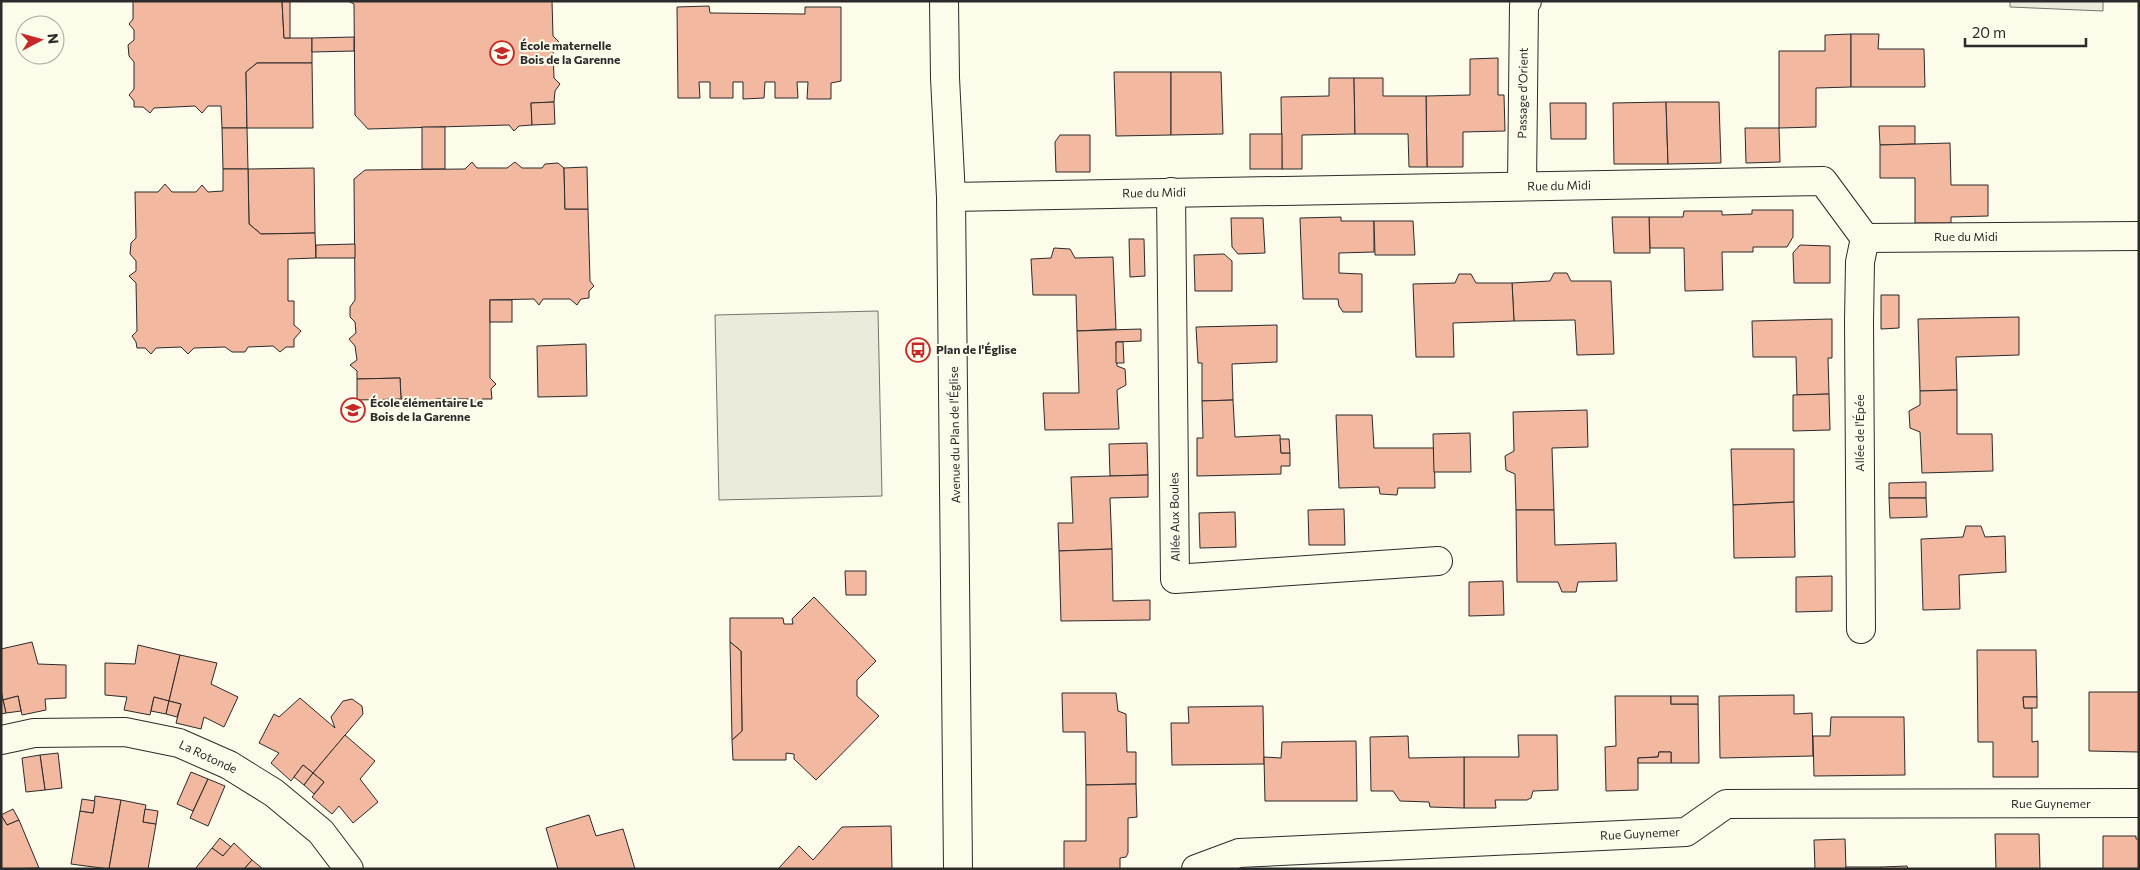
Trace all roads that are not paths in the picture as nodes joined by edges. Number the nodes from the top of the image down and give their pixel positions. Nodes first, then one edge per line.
1 (944, 1) edge
2 (1527, 1) edge
3 (1522, 186) junction
4 (1171, 192) junction
5 (951, 197) junction
6 (2139, 236) edge
7 (1865, 238) junction
8 (1438, 561) dead end
9 (1862, 629) dead end
10 (1, 740) edge
11 (2139, 803) edge
12 (349, 869) edge
13 (958, 869) edge
14 (1196, 869) edge

1 - 5 street, Avenue du Plan de l'Église
2 - 3 street, Passage d'Orient
3 - 4 street, Rue du Midi
3 - 7 street, Rue du Midi
4 - 5 street, Rue du Midi
4 - 8 street, Allée Aux Boules
5 - 13 street, Avenue du Plan de l'Église
6 - 7 street, Rue du Midi
7 - 9 street, Allée de l'Épée
10 - 12 street, La Rotonde
11 - 14 street, Rue Guynemer

